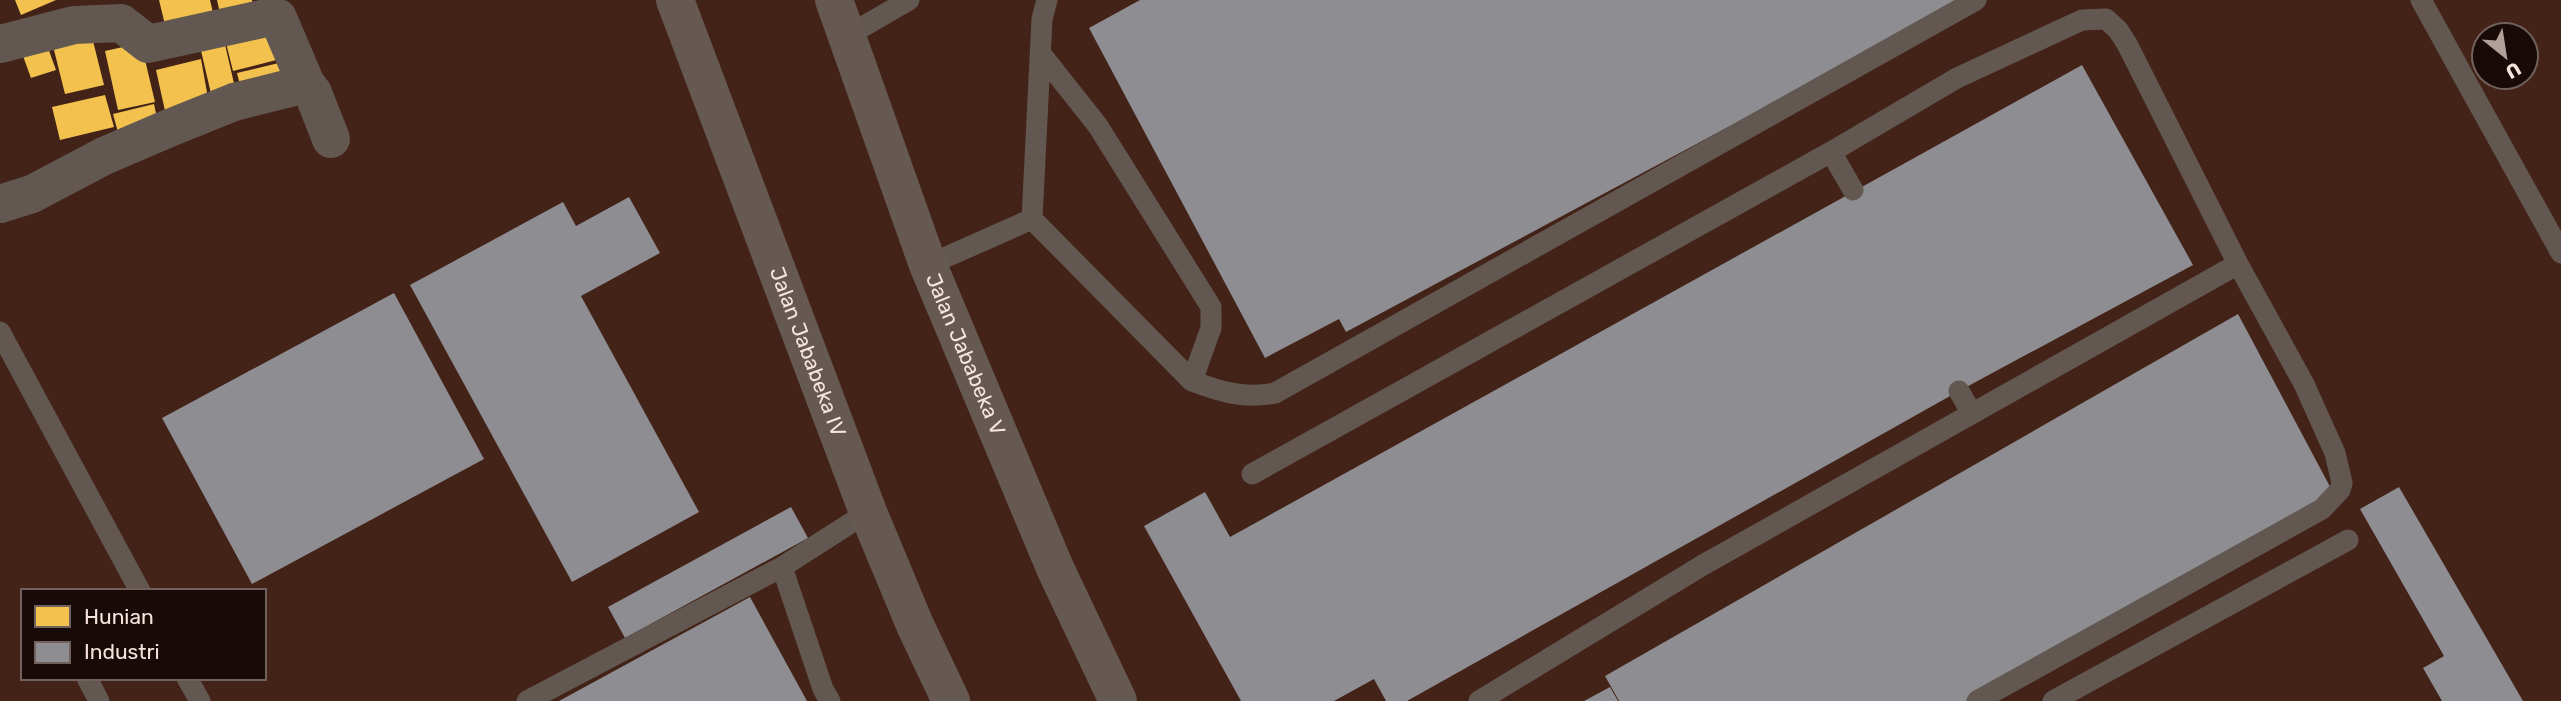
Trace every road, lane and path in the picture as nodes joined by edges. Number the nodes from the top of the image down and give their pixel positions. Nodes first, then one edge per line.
1 (675, 0) edge
2 (834, 0) edge
3 (909, 0) edge
4 (1047, 0) edge
5 (1976, 0) edge
6 (2421, 0) edge
7 (847, 36) junction
8 (0, 44) edge
9 (1041, 54) junction
10 (306, 84) junction
11 (331, 139) dead end
12 (1831, 152) junction
13 (1853, 191) dead end
14 (0, 204) edge
15 (1032, 219) junction
16 (2561, 253) edge
17 (2238, 264) junction
18 (928, 265) junction
19 (0, 332) edge
20 (1192, 382) junction
21 (1959, 391) dead end
22 (1971, 412) junction
23 (1252, 474) dead end
24 (869, 512) junction
25 (2348, 540) dead end
26 (782, 567) junction
27 (139, 589) edge
28 (88, 680) edge
29 (188, 680) edge
30 (1492, 698) edge
31 (99, 701) edge
32 (200, 701) edge
33 (527, 701) edge
34 (830, 701) edge
35 (951, 701) edge
36 (1118, 701) edge
37 (1977, 701) edge
38 (2053, 701) edge

1 - 24 street, Jalan Jababeka IV
2 - 7 street, Jalan Jababeka V
3 - 7 lane
4 - 9 lane
5 - 20 lane
6 - 16 lane
7 - 18 street, Jalan Jababeka V
8 - 10 street
9 - 15 lane
9 - 20 lane
10 - 11 street
10 - 14 street
12 - 13 lane
12 - 17 lane
12 - 23 lane
15 - 18 lane
15 - 20 lane
17 - 22 lane
17 - 37 lane
18 - 36 street, Jalan Jababeka V
19 - 27 lane
21 - 22 lane
22 - 30 lane
24 - 26 lane
24 - 35 street, Jalan Jababeka IV
25 - 38 lane
26 - 33 lane
26 - 34 lane
28 - 31 lane
29 - 32 lane

